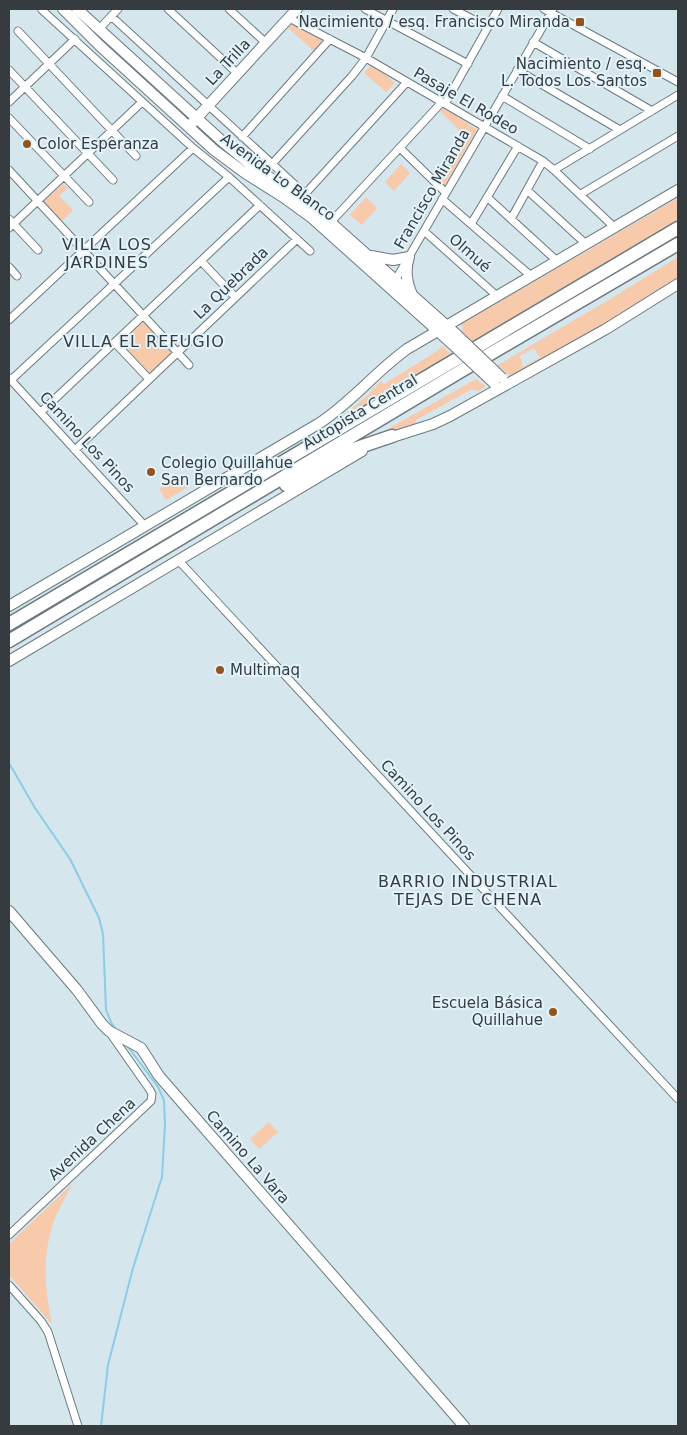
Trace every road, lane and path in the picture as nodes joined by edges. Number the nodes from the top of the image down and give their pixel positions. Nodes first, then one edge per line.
1 (63, 9) edge
2 (77, 9) edge
3 (118, 9) edge
4 (168, 9) edge
5 (229, 9) edge
6 (365, 9) edge
7 (393, 9) edge
8 (453, 9) edge
9 (498, 9) edge
10 (42, 10) dead end
11 (549, 10) edge
12 (293, 12) edge
13 (111, 16) junction
14 (387, 20) junction
15 (488, 27) junction
16 (99, 29) junction
17 (18, 31) dead end
18 (75, 39) junction
19 (330, 39) junction
20 (533, 42) junction
21 (266, 43) junction
22 (366, 58) junction
23 (49, 64) junction
24 (468, 64) junction
25 (9, 70) edge
26 (517, 70) junction
27 (238, 74) junction
28 (407, 82) junction
29 (678, 82) edge
30 (25, 87) junction
31 (678, 95) edge
32 (502, 96) junction
33 (9, 102) edge
34 (142, 102) junction
35 (443, 103) junction
36 (208, 106) junction
37 (652, 111) junction
38 (9, 118) edge
39 (196, 118) junction
40 (189, 127) junction
41 (484, 127) junction
42 (112, 130) junction
43 (620, 130) junction
44 (180, 136) junction
45 (678, 136) edge
46 (242, 137) junction
47 (518, 146) junction
48 (193, 148) junction
49 (400, 148) junction
50 (590, 149) junction
51 (88, 153) junction
52 (136, 156) dead end
53 (543, 161) junction
54 (272, 164) junction
55 (9, 170) edge
56 (554, 170) junction
57 (64, 176) junction
58 (229, 177) junction
59 (113, 180) dead end
60 (527, 190) junction
61 (678, 190) edge
62 (581, 194) junction
63 (444, 196) junction
64 (487, 197) junction
65 (307, 199) junction
66 (38, 201) junction
67 (89, 202) dead end
68 (260, 205) junction
69 (511, 219) junction
70 (331, 222) junction
71 (10, 224) edge
72 (471, 224) junction
73 (614, 227) junction
74 (678, 228) edge
75 (424, 231) junction
76 (296, 239) junction
77 (586, 244) junction
78 (678, 244) edge
79 (38, 250) dead end
80 (84, 250) junction
81 (310, 251) dead end
82 (368, 255) junction
83 (409, 257) junction
84 (201, 261) junction
85 (557, 261) junction
86 (9, 268) edge
87 (17, 276) dead end
88 (530, 276) junction
89 (396, 279) junction
90 (114, 284) junction
91 (678, 284) edge
92 (395, 292) junction
93 (413, 295) junction
94 (498, 296) junction
95 (235, 297) junction
96 (143, 315) junction
97 (9, 320) edge
98 (442, 328) junction
99 (114, 342) junction
100 (177, 352) junction
101 (189, 366) dead end
102 (10, 379) edge
103 (149, 379) junction
104 (501, 383) junction
105 (41, 412) junction
106 (392, 436) junction
107 (75, 450) junction
108 (222, 514) junction
109 (145, 526) junction
110 (179, 560) junction
111 (9, 606) edge
112 (9, 624) edge
113 (9, 641) edge
114 (9, 661) edge
115 (9, 911) edge
116 (110, 1030) junction
117 (678, 1099) edge
118 (9, 1235) edge
119 (9, 1284) edge
120 (78, 1426) edge
121 (464, 1426) edge

1 - 40 street, Avenida Lo Blanco
2 - 16 street, Avenida Lo Blanco
3 - 13 street
4 - 27 street
5 - 21 street
6 - 14 street
7 - 14 street
8 - 15 street
9 - 15 street
10 - 18 street, Avenida Lo Blanco
11 - 20 street, Francisco Miranda
11 - 29 street
12 - 19 street, Pasaje El Rodeo
12 - 21 street, La Trilla
13 - 16 street
13 - 36 street, Avenida Lo Blanco
14 - 22 street
14 - 24 street
15 - 24 street
16 - 39 street, Avenida Lo Blanco
17 - 23 street
18 - 23 street
18 - 34 street, Avenida Lo Blanco
19 - 22 street, Pasaje El Rodeo
19 - 46 street
20 - 26 street, Francisco Miranda
20 - 37 street
21 - 27 street, La Trilla
22 - 28 street, Pasaje El Rodeo
22 - 54 street
23 - 30 street
23 - 42 street
24 - 35 street
25 - 30 street
26 - 32 street, Francisco Miranda
26 - 43 street
27 - 36 street, La Trilla
28 - 35 street, Pasaje El Rodeo
28 - 65 street
30 - 33 street
30 - 51 street
31 - 37 street
32 - 41 street, Francisco Miranda
32 - 50 street
34 - 42 street
34 - 44 street, Avenida Lo Blanco
35 - 41 street, Pasaje El Rodeo
35 - 49 street
36 - 39 street, La Trilla
36 - 46 street, Avenida Lo Blanco
37 - 43 street
38 - 57 street
39 - 40 street, La Trilla
39 - 65 street, Avenida Lo Blanco
40 - 44 street, La Trilla
40 - 92 street, Avenida Lo Blanco
41 - 47 street, Pasaje El Rodeo
41 - 63 street, Francisco Miranda
42 - 51 street
42 - 52 street
43 - 50 street
44 - 48 street, Avenida Lo Blanco
45 - 62 street
46 - 54 street, Avenida Lo Blanco
47 - 53 street, Pasaje El Rodeo
47 - 64 street
48 - 58 street, Avenida Lo Blanco
48 - 80 street
49 - 63 street
49 - 70 street
50 - 56 street
51 - 57 street
51 - 59 street
53 - 56 street, Pasaje El Rodeo
53 - 60 street
54 - 65 street, Avenida Lo Blanco
55 - 66 street
56 - 62 street, Pasaje El Rodeo
57 - 66 street
57 - 67 street
58 - 68 street, Avenida Lo Blanco
58 - 90 street
60 - 69 street
60 - 77 street
61 - 73 street
62 - 73 street, Pasaje El Rodeo
63 - 72 street
63 - 75 street, Francisco Miranda
64 - 69 street
64 - 72 street
65 - 70 street, Avenida Lo Blanco
66 - 71 street
66 - 80 street
68 - 76 street, Avenida Lo Blanco
68 - 84 street
69 - 85 street
70 - 82 street, Avenida Lo Blanco
71 - 79 street
72 - 88 street
73 - 77 street
74 - 112 highway, Autopista Central
75 - 83 street, Francisco Miranda
75 - 94 street, Olmué
76 - 81 street, Avenida Lo Blanco
76 - 95 street, La Quebrada
77 - 85 street
78 - 108 highway, Autopista Central
80 - 90 street
80 - 97 street
82 - 83 street
82 - 89 street, Avenida Lo Blanco
83 - 89 street, Francisco Miranda
83 - 93 street
84 - 95 street
84 - 96 street
85 - 88 street
86 - 87 street
88 - 94 street
89 - 92 street
89 - 93 street, Avenida Lo Blanco
90 - 96 street
90 - 102 street
91 - 104 street
92 - 98 street, Avenida Lo Blanco
93 - 98 street, Avenida Lo Blanco
94 - 98 street
95 - 100 street, La Quebrada
96 - 99 street
96 - 100 street
98 - 104 street, Avenida Lo Blanco, bridge
98 - 109 street
99 - 103 street
99 - 105 street
100 - 101 street
100 - 103 street, La Quebrada
102 - 105 street, Camino Los Pinos
103 - 107 street, La Quebrada
104 - 106 street
105 - 107 street, Camino Los Pinos
106 - 108 highway
106 - 110 street
107 - 109 street, Camino Los Pinos
108 - 113 highway, Autopista Central
109 - 111 street
110 - 114 street
110 - 117 street, Camino Los Pinos
115 - 116 street, Camino La Vara
116 - 118 street, Avenida Chena
116 - 121 street, Camino La Vara
119 - 120 street

